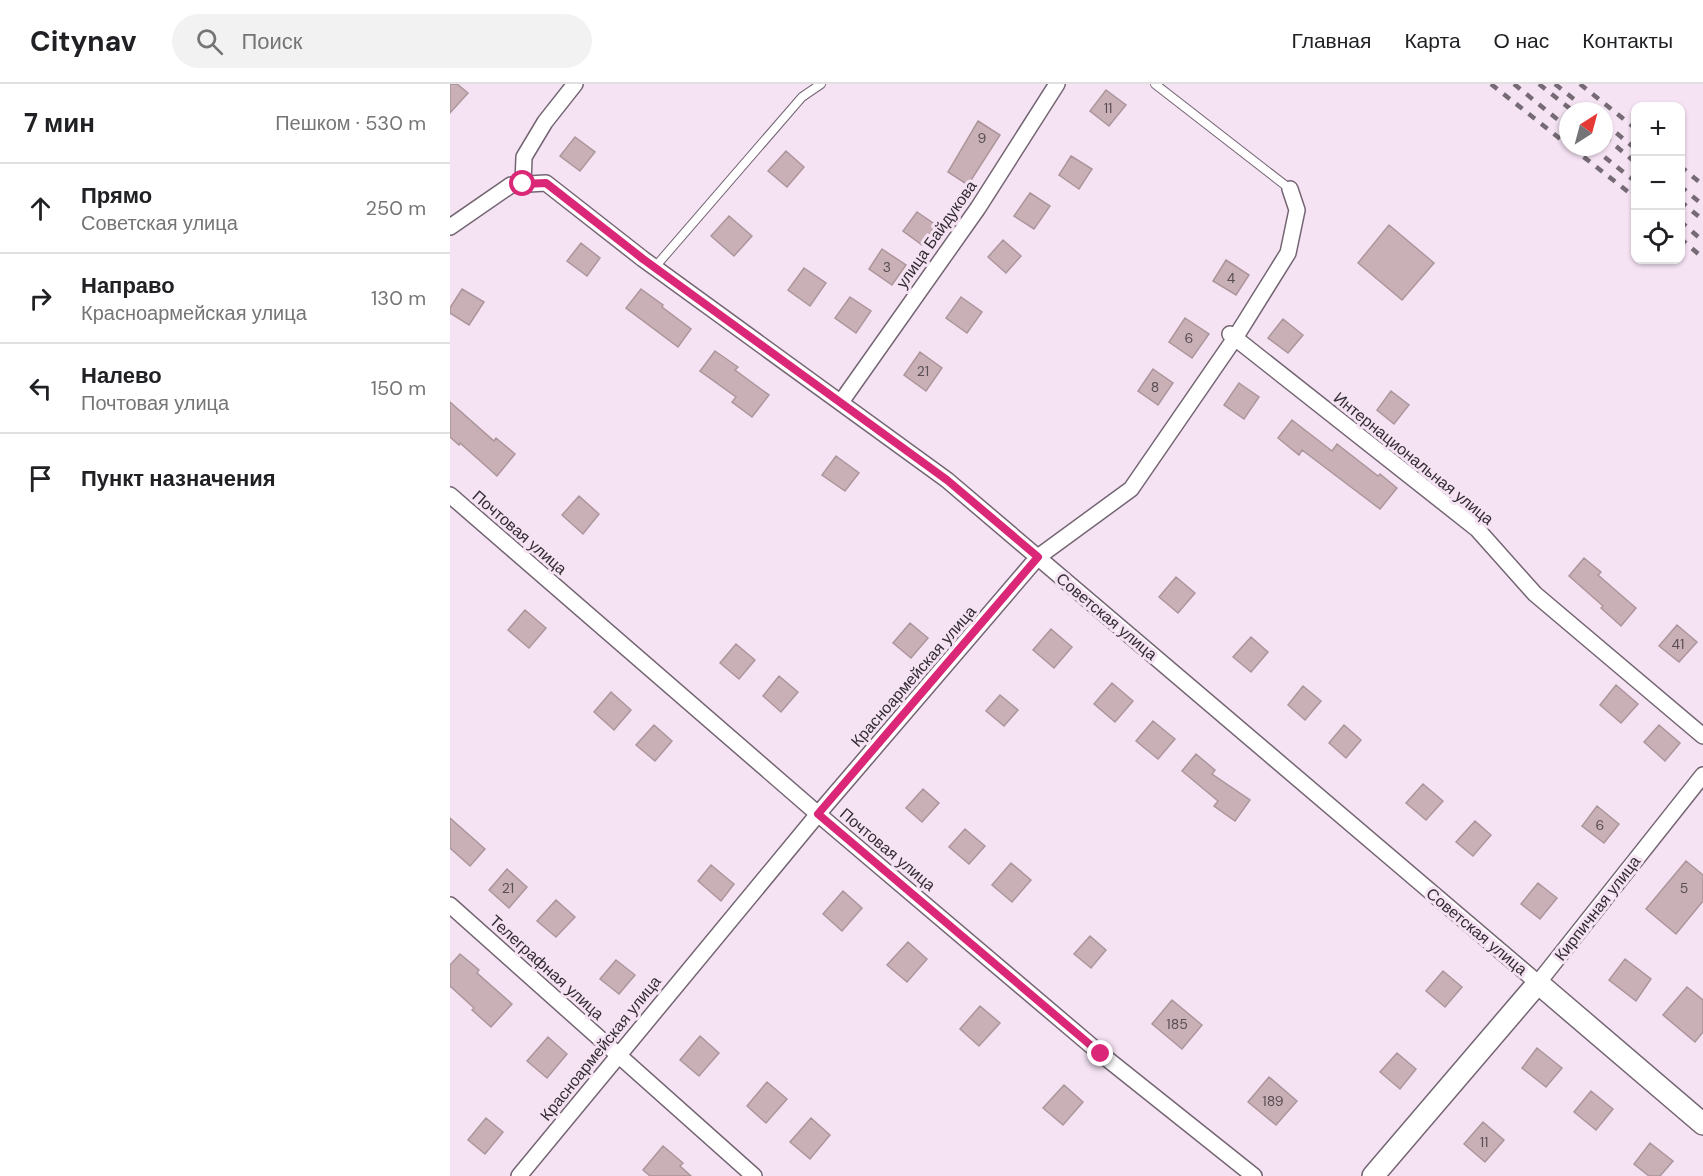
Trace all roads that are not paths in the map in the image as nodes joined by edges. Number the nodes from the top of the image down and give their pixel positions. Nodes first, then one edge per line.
1 (575, 84) edge
2 (821, 84) edge
3 (1057, 84) edge
4 (1155, 84) edge
5 (523, 184) junction
6 (1290, 189) joint
7 (450, 227) edge
8 (655, 267) junction
9 (1233, 336) junction
10 (841, 402) junction
11 (450, 495) edge
12 (1038, 557) junction
13 (1703, 736) edge
14 (1703, 775) edge
15 (818, 814) junction
16 (450, 905) edge
17 (1538, 983) junction
18 (618, 1054) junction
19 (1703, 1124) edge
20 (519, 1176) edge
21 (754, 1176) edge
22 (1254, 1176) edge
23 (1373, 1176) edge

1 - 5 street
2 - 8 lane
3 - 10 street, улица Байдукова
4 - 6 lane
5 - 7 street, Советская улица
5 - 8 street, Советская улица
6 - 9 street, Красноармейская улица
8 - 10 street, Советская улица
9 - 12 street, Красноармейская улица
9 - 13 street, Интернациональная улица
10 - 12 street, Советская улица
11 - 15 street, Почтовая улица
12 - 15 street, Красноармейская улица
12 - 17 street, Советская улица
14 - 17 street, Кирпичная улица
15 - 18 street, Красноармейская улица
15 - 22 street, Почтовая улица
16 - 18 street, Телеграфная улица
17 - 19 street, Советская улица
17 - 23 street, Кирпичная улица
18 - 20 street, Красноармейская улица
18 - 21 street, Телеграфная улица

